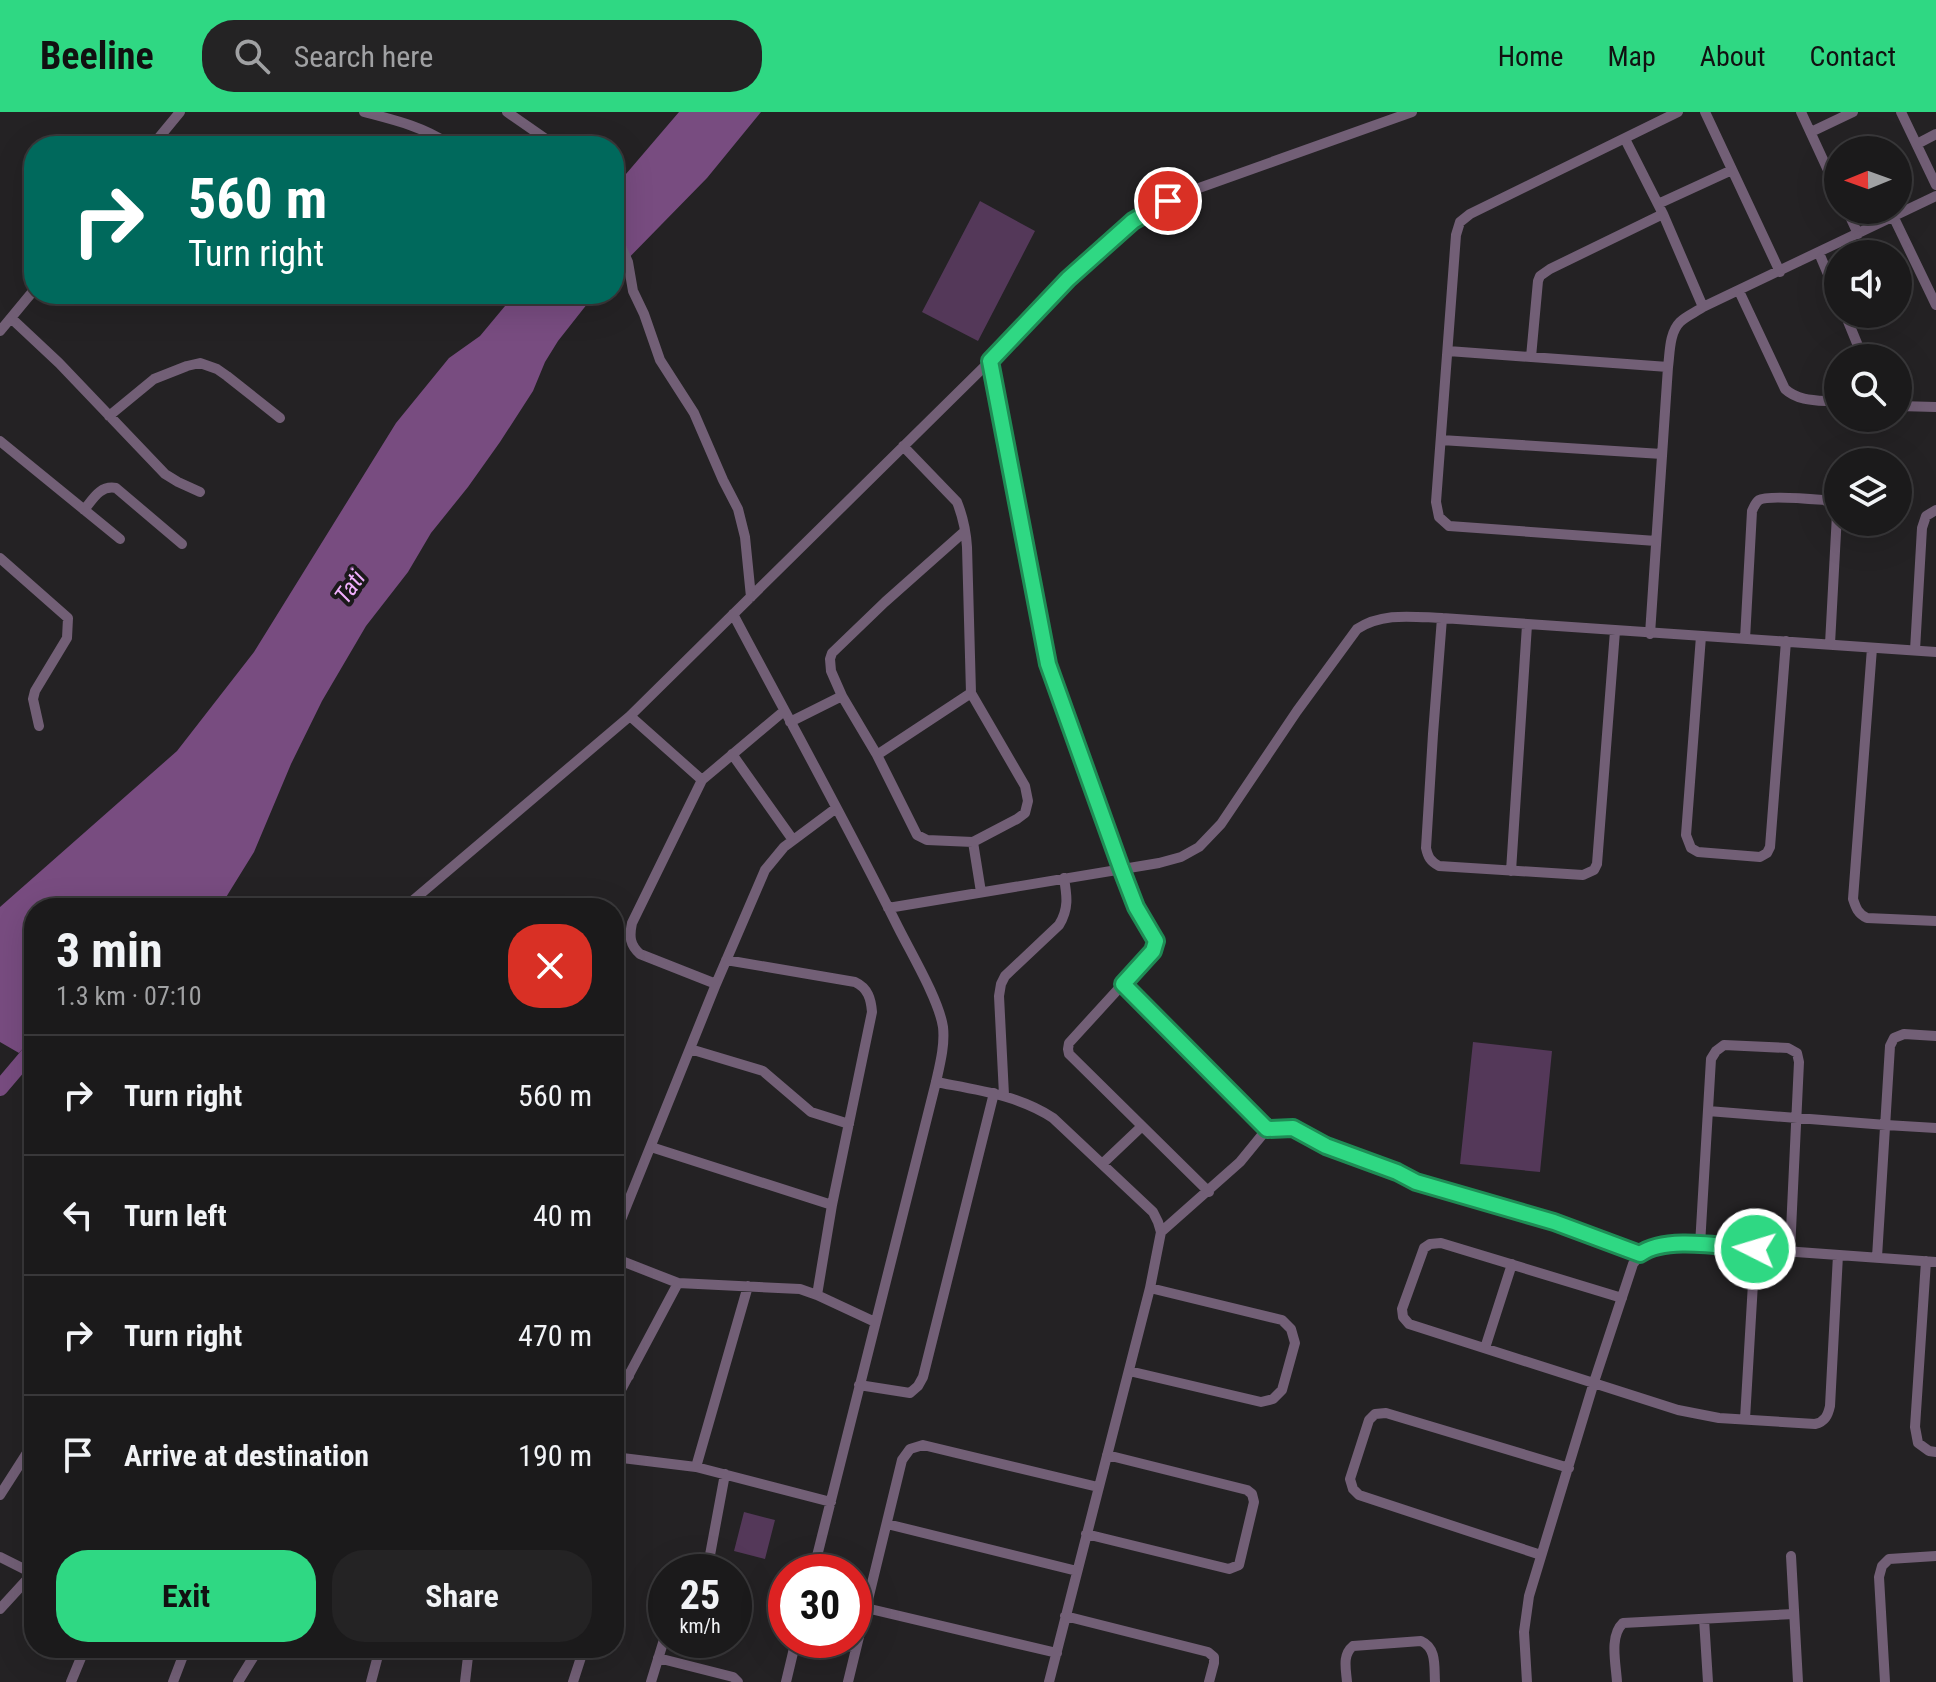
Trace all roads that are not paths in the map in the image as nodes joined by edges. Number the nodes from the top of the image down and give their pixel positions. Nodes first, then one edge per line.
1 (180, 112) edge
2 (364, 112) edge
3 (507, 112) edge
4 (1412, 112) edge
5 (1678, 112) edge
6 (1705, 112) edge
7 (1801, 112) edge
8 (1853, 112) edge
9 (1901, 112) edge
10 (1811, 132) junction
11 (1936, 134) edge
12 (160, 136) edge
13 (436, 136) edge
14 (542, 136) edge
15 (1625, 139) junction
16 (1917, 144) junction
17 (1824, 161) edge
18 (1732, 170) junction
19 (1936, 185) edge
20 (1936, 196) edge
21 (1660, 209) junction
22 (1912, 209) edge
23 (1853, 224) edge
24 (1880, 224) edge
25 (1897, 224) edge
26 (1858, 234) junction
27 (624, 253) edge
28 (1819, 253) junction
29 (1824, 265) edge
30 (1780, 272) junction
31 (1739, 291) junction
32 (24, 302) edge
33 (1936, 305) edge
34 (1703, 307) junction
35 (11, 318) junction
36 (0, 331) edge
37 (1448, 351) junction
38 (1531, 357) junction
39 (990, 361) junction
40 (1668, 367) junction
41 (1824, 401) edge
42 (1912, 406) edge
43 (1936, 407) edge
44 (109, 416) junction
45 (280, 418) dead end
46 (1441, 440) junction
47 (0, 441) edge
48 (903, 446) junction
49 (1662, 454) junction
50 (200, 492) dead end
51 (84, 510) junction
52 (1936, 510) edge
53 (965, 531) junction
54 (120, 539) dead end
55 (1656, 541) junction
56 (182, 544) dead end
57 (0, 558) edge
58 (751, 597) junction
59 (733, 614) junction
60 (1442, 618) junction
61 (1527, 625) junction
62 (1615, 631) junction
63 (1650, 634) junction
64 (1701, 636) junction
65 (1745, 639) junction
66 (1786, 641) junction
67 (1830, 644) junction
68 (1872, 648) junction
69 (1915, 650) junction
70 (1936, 652) edge
71 (971, 693) junction
72 (842, 696) junction
73 (784, 711) junction
74 (630, 716) junction
75 (790, 722) junction
76 (39, 726) dead end
77 (732, 754) junction
78 (877, 755) junction
79 (702, 780) junction
80 (835, 809) junction
81 (793, 840) junction
82 (973, 842) junction
83 (1121, 868) junction
84 (1511, 871) junction
85 (1064, 878) junction
86 (981, 892) junction
87 (416, 898) edge
88 (888, 908) junction
89 (1936, 921) edge
90 (726, 960) junction
91 (716, 984) junction
92 (1123, 984) junction
93 (1936, 1036) edge
94 (690, 1049) junction
95 (936, 1082) junction
96 (999, 1094) junction
97 (1708, 1111) junction
98 (1796, 1117) junction
99 (849, 1124) junction
100 (1886, 1125) junction
101 (1142, 1126) junction
102 (1936, 1128) edge
103 (1267, 1129) junction
104 (651, 1147) junction
105 (1102, 1164) junction
106 (1209, 1192) junction
107 (832, 1205) junction
108 (624, 1213) edge
109 (1161, 1232) junction
110 (1700, 1245) junction
111 (1755, 1249) junction
112 (1790, 1251) junction
113 (1640, 1254) junction
114 (1838, 1255) junction
115 (1877, 1257) junction
116 (624, 1262) edge
117 (1931, 1262) edge
118 (1512, 1264) junction
119 (678, 1283) junction
120 (748, 1286) junction
121 (1150, 1288) junction
122 (817, 1295) junction
123 (1622, 1298) junction
124 (875, 1322) junction
125 (1485, 1348) junction
126 (1129, 1371) junction
127 (624, 1374) edge
128 (629, 1376) junction
129 (1594, 1382) junction
130 (624, 1385) edge
131 (859, 1385) junction
132 (1745, 1419) junction
133 (1936, 1452) edge
134 (1107, 1455) junction
135 (24, 1458) edge
136 (624, 1458) edge
137 (696, 1467) junction
138 (1569, 1468) junction
139 (725, 1474) junction
140 (1098, 1487) junction
141 (0, 1495) edge
142 (831, 1502) junction
143 (887, 1524) junction
144 (1086, 1534) junction
145 (710, 1554) edge
146 (818, 1554) edge
147 (1541, 1555) junction
148 (1791, 1556) dead end
149 (1936, 1556) edge
150 (0, 1557) edge
151 (24, 1569) edge
152 (1077, 1571) junction
153 (24, 1583) edge
154 (872, 1584) edge
155 (0, 1609) edge
156 (872, 1609) edge
157 (1794, 1614) junction
158 (1065, 1616) junction
159 (1704, 1619) junction
160 (1057, 1653) junction
161 (81, 1658) edge
162 (182, 1658) edge
163 (253, 1658) edge
164 (377, 1658) edge
165 (468, 1658) edge
166 (581, 1658) edge
167 (658, 1658) joint
168 (792, 1658) edge
169 (854, 1658) edge
170 (71, 1682) edge
171 (173, 1682) edge
172 (238, 1682) edge
173 (371, 1682) edge
174 (465, 1682) edge
175 (573, 1682) edge
176 (651, 1682) edge
177 (738, 1682) edge
178 (786, 1682) edge
179 (848, 1682) edge
180 (1049, 1682) edge
181 (1209, 1682) edge
182 (1347, 1682) edge
183 (1435, 1682) edge
184 (1527, 1682) edge
185 (1617, 1682) edge
186 (1708, 1682) edge
187 (1798, 1682) edge
188 (1885, 1682) edge

1 - 12 street
2 - 13 street
3 - 14 street
4 - 39 street
5 - 15 street
6 - 18 street
7 - 10 street
8 - 10 street
9 - 16 street
10 - 17 street
11 - 16 street
15 - 21 street
15 - 37 street
16 - 19 street
18 - 21 street
18 - 30 street
20 - 22 street
21 - 34 street
21 - 38 street
23 - 26 street
24 - 26 street
25 - 33 street
26 - 28 street
27 - 58 street
28 - 29 street
28 - 30 street
30 - 31 street
31 - 34 street
31 - 41 street
32 - 35 street
34 - 40 street
35 - 36 street
35 - 44 street
37 - 38 street
37 - 46 street
38 - 40 street
39 - 48 street
39 - 83 street
40 - 49 street
42 - 43 street
44 - 45 street
44 - 50 street
46 - 49 street
46 - 55 street
47 - 51 street
48 - 53 street
48 - 58 street
49 - 55 street
51 - 54 street
51 - 56 street
52 - 69 street
53 - 71 street
53 - 72 street
55 - 63 street
57 - 76 street
58 - 59 street
59 - 73 street
59 - 74 street
60 - 61 street
60 - 83 street
60 - 84 street
61 - 62 street
61 - 84 street
62 - 63 street
62 - 84 street
63 - 64 street
64 - 65 street
64 - 66 street
65 - 66 street
65 - 67 street
66 - 67 street
67 - 68 street
68 - 69 street
68 - 89 street
69 - 70 street
71 - 78 street
71 - 82 street
72 - 75 street
72 - 78 street
73 - 75 street
73 - 77 street
74 - 79 street
74 - 87 street
75 - 80 street
77 - 79 street
77 - 81 street
78 - 82 street
79 - 91 street
80 - 81 street
80 - 88 street
81 - 90 street
82 - 86 street
83 - 85 street
83 - 92 street
85 - 86 street
85 - 96 street
86 - 88 street
88 - 95 street
90 - 91 street
90 - 99 street
91 - 94 street
92 - 101 street
92 - 103 street
93 - 100 street
94 - 99 street
94 - 104 street
95 - 96 street
95 - 124 street
96 - 105 street
96 - 131 street
97 - 98 street
97 - 98 street
97 - 110 street
98 - 100 street
98 - 112 street
99 - 107 street
100 - 102 street
100 - 115 street
101 - 105 street
101 - 106 street
103 - 106 street
103 - 113 street
104 - 107 street
104 - 108 street
105 - 109 street
106 - 109 street
107 - 122 street
109 - 121 street
110 - 111 street
110 - 113 street
111 - 112 street
111 - 132 street
112 - 114 street
113 - 123 street
114 - 115 street
114 - 132 street
115 - 117 street
116 - 119 street
117 - 133 street
118 - 123 street
118 - 125 street
118 - 125 street
119 - 120 street
119 - 128 street
120 - 122 street
120 - 137 street
121 - 126 street
121 - 126 street
122 - 124 street
123 - 129 street
124 - 131 street
125 - 129 street
126 - 134 street
127 - 128 street
128 - 130 street
129 - 132 street
129 - 138 street
131 - 142 street
134 - 140 street
134 - 144 street
135 - 141 street
136 - 137 street
137 - 139 street
138 - 147 street
138 - 147 street
139 - 142 street
139 - 145 street
140 - 143 street
140 - 144 street
142 - 146 street
143 - 152 street
143 - 154 street
144 - 152 street
147 - 184 street
148 - 157 street
149 - 188 street
150 - 151 street
152 - 158 street
153 - 155 street
156 - 160 street
157 - 159 street
157 - 187 street
158 - 160 street
158 - 181 street
159 - 185 street
159 - 186 street
160 - 180 street
161 - 170 street
162 - 171 street
163 - 172 street
164 - 173 street
165 - 174 street
166 - 175 street
167 - 176 street
167 - 177 street
168 - 178 street
169 - 179 street
182 - 183 street

